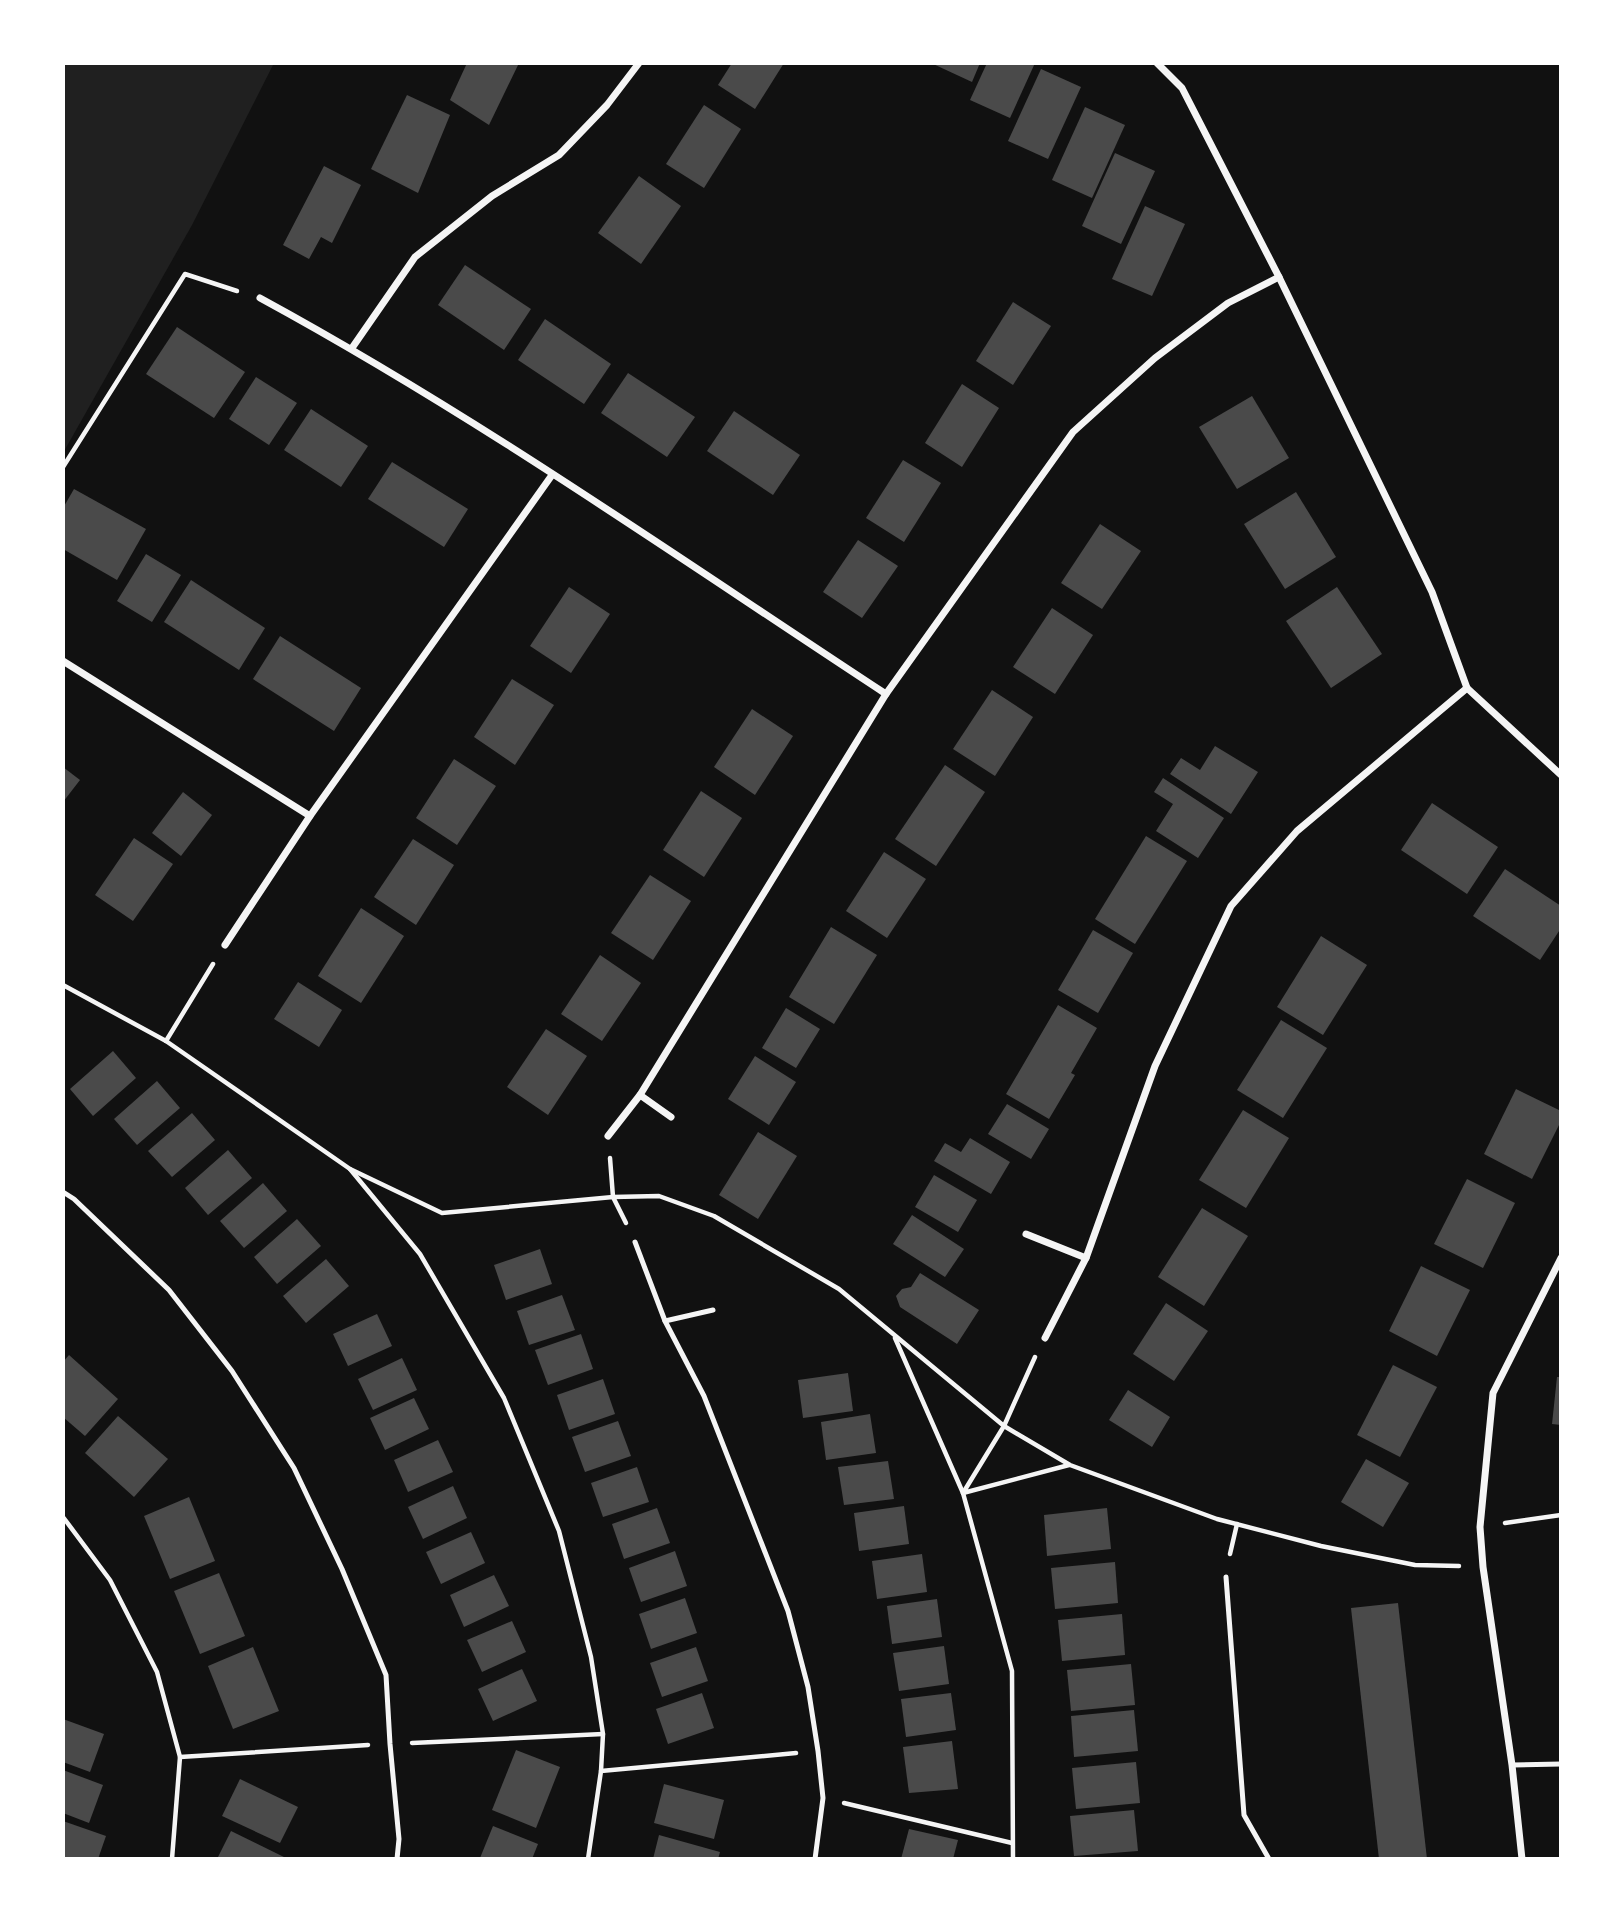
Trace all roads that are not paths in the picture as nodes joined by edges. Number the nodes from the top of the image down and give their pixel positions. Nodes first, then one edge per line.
1 (639, 63) edge
2 (1157, 63) edge
3 (1279, 277) junction
4 (260, 298) road end
5 (352, 348) junction
6 (552, 475) junction
7 (63, 661) edge
8 (1467, 688) junction
9 (886, 694) junction
10 (1561, 775) edge
11 (310, 817) junction
12 (225, 945) road end
13 (640, 1095) junction
14 (671, 1117) dead end
15 (608, 1136) road end
16 (63, 1192) edge
17 (1026, 1234) dead end
18 (635, 1242) dead end
19 (1086, 1258) junction
20 (1561, 1258) edge
21 (713, 1310) dead end
22 (665, 1321) junction
23 (1045, 1338) road end
24 (1226, 1577) road end
25 (1561, 1764) edge
26 (1512, 1765) junction
27 (397, 1859) edge
28 (816, 1859) edge
29 (1269, 1859) edge
30 (1522, 1859) edge

1 - 5 street
2 - 3 street
3 - 8 street
3 - 9 street
4 - 5 street
5 - 6 street
6 - 9 street
6 - 11 street
7 - 11 street
8 - 10 street
8 - 19 street
9 - 13 street
11 - 12 street
13 - 14 street
13 - 15 street
16 - 27 lane
17 - 19 street
18 - 22 lane
19 - 23 street
20 - 26 street
21 - 22 lane
22 - 28 lane
24 - 29 lane
25 - 26 lane
26 - 30 street

